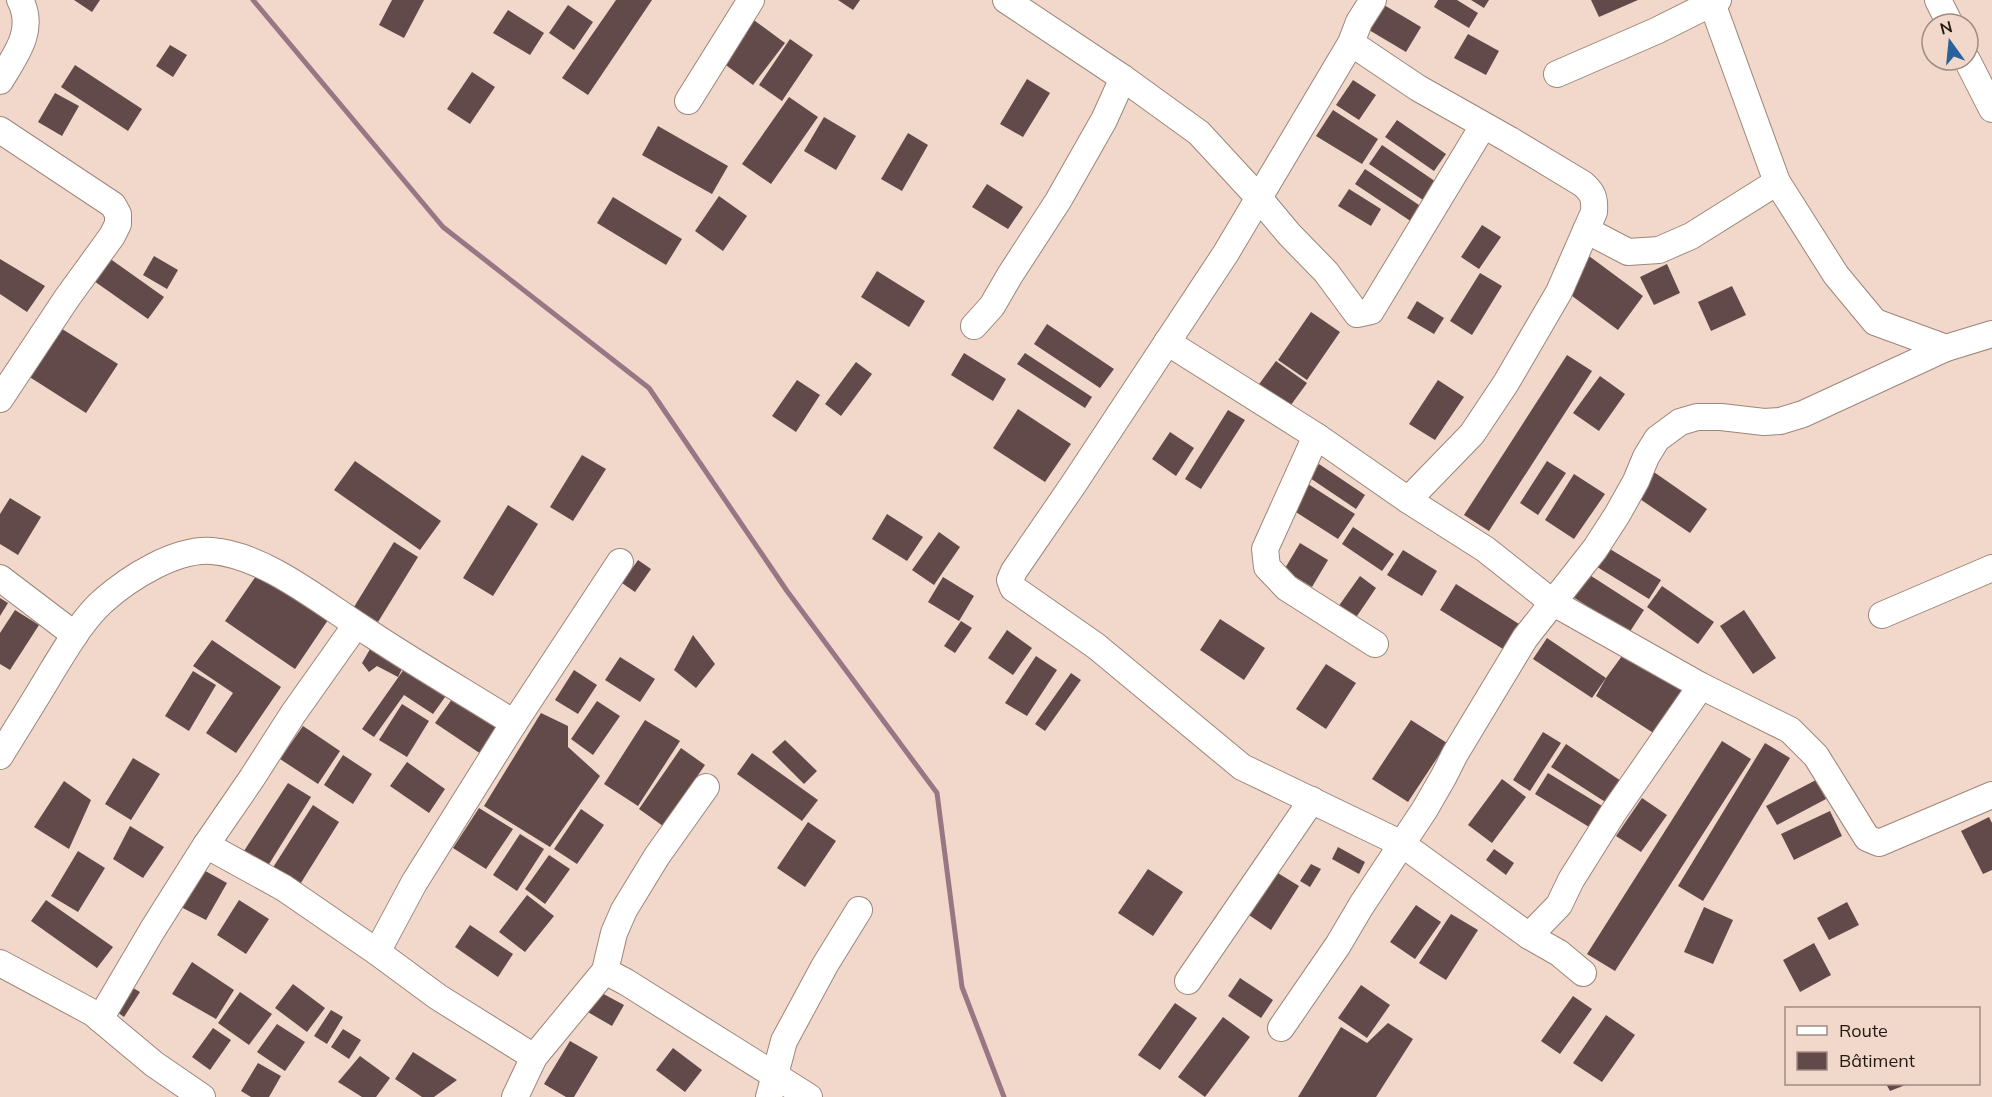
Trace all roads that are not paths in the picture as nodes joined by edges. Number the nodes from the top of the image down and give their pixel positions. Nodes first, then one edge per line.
1 (20, 0) edge
2 (751, 0) edge
3 (1006, 0) edge
4 (1373, 0) edge
5 (1715, 1) edge
6 (1351, 43) junction
7 (1973, 72) edge
8 (1557, 74) dead end
9 (1123, 78) junction
10 (0, 81) edge
11 (688, 101) dead end
12 (1992, 109) edge
13 (1483, 126) junction
14 (0, 130) edge
15 (1777, 182) junction
16 (1259, 198) junction
17 (1586, 230) junction
18 (974, 326) dead end
19 (1992, 334) edge
20 (1167, 342) junction
21 (1946, 348) junction
22 (0, 399) edge
23 (1316, 436) junction
24 (1408, 500) junction
25 (620, 562) dead end
26 (1992, 568) edge
27 (0, 578) edge
28 (1552, 602) junction
29 (1882, 615) dead end
30 (356, 625) junction
31 (75, 635) junction
32 (1375, 644) dead end
33 (1701, 686) junction
34 (514, 723) junction
35 (0, 756) edge
36 (706, 787) dead end
37 (1992, 795) edge
38 (1311, 800) junction
39 (1402, 844) junction
40 (206, 845) junction
41 (859, 910) dead end
42 (1529, 936) junction
43 (377, 952) junction
44 (0, 963) edge
45 (605, 971) junction
46 (1583, 973) dead end
47 (1188, 981) dead end
48 (100, 1019) junction
49 (1281, 1028) dead end
50 (534, 1057) junction
51 (772, 1086) edge
52 (202, 1097) edge
53 (515, 1097) edge
54 (808, 1097) edge

1 - 10 street
2 - 11 street
3 - 9 street
4 - 6 street
5 - 8 street
5 - 15 street
6 - 13 street
6 - 16 street
7 - 12 street
9 - 16 street
9 - 18 street
13 - 16 street
13 - 17 street
14 - 22 street
15 - 17 street
15 - 21 street
16 - 20 street
17 - 24 street
19 - 21 street
20 - 23 street
20 - 38 street
21 - 28 street
23 - 24 street
23 - 32 street
24 - 28 street
25 - 34 street
26 - 29 street
27 - 31 street
28 - 33 street
28 - 39 street
30 - 31 street
30 - 34 street
30 - 40 street
31 - 35 street
33 - 37 street
33 - 42 street
34 - 43 street
36 - 45 street
38 - 39 street
38 - 47 street
39 - 42 street
39 - 49 street
40 - 43 street
40 - 48 street
41 - 51 street
42 - 46 street
43 - 50 street
44 - 48 street
45 - 50 street
45 - 51 street
48 - 52 street
50 - 53 street
51 - 54 street

